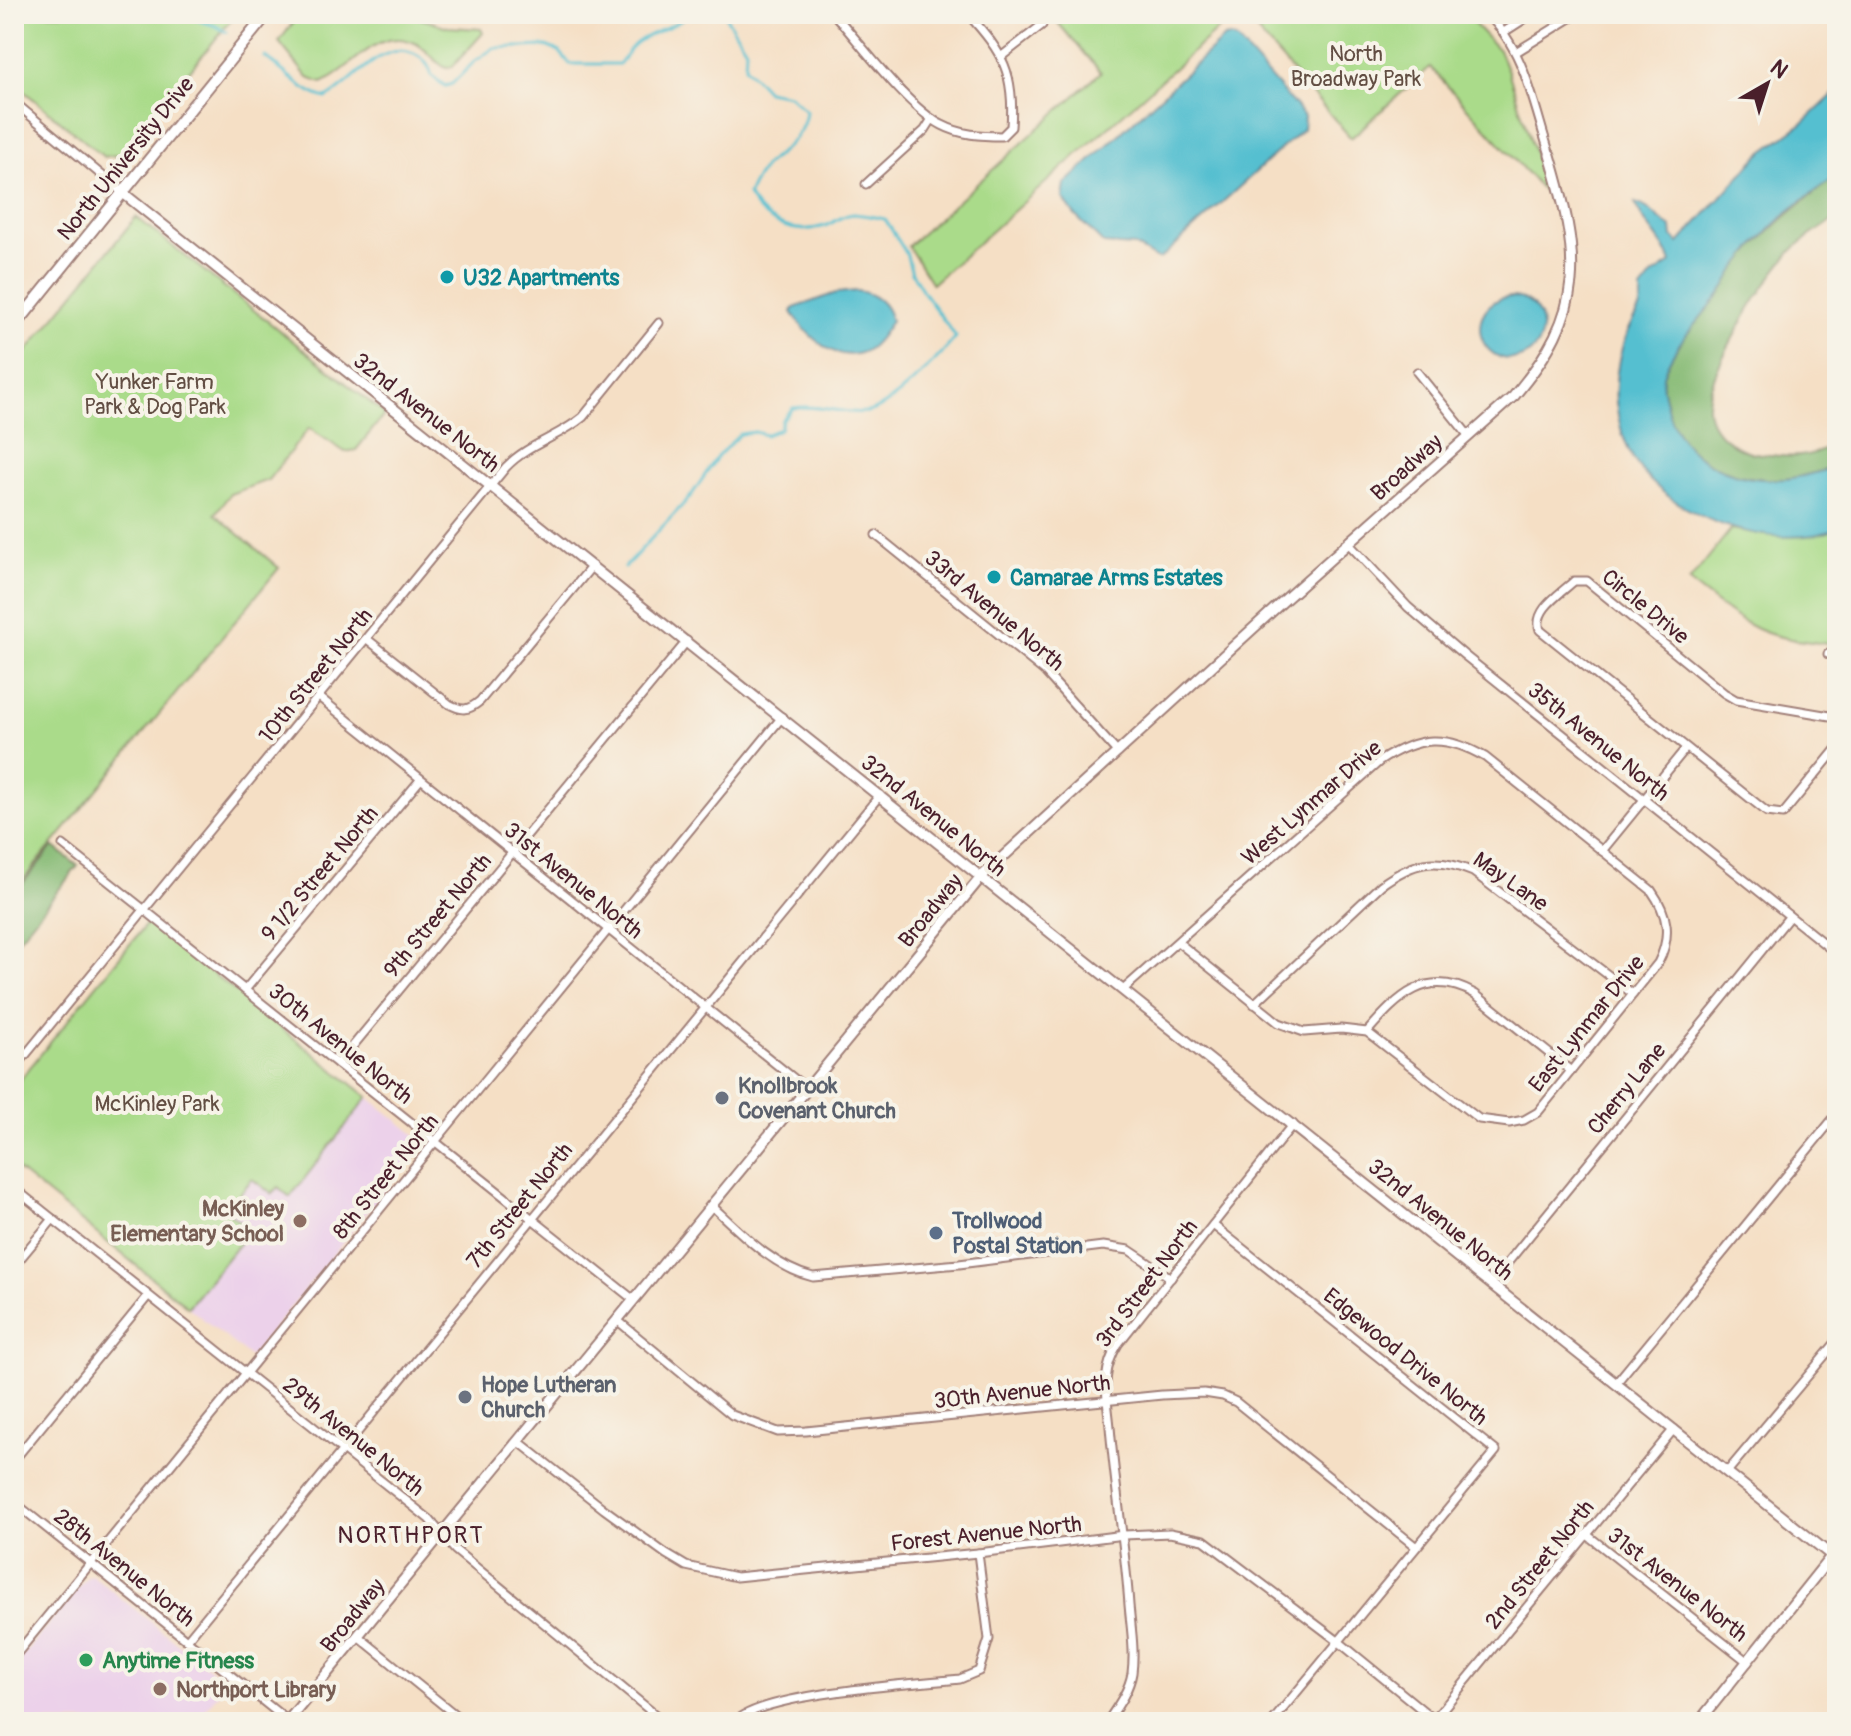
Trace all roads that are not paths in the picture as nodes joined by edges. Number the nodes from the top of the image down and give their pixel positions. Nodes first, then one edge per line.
1 (267, 14) edge
2 (834, 14) edge
3 (968, 14) edge
4 (1487, 14) edge
5 (1532, 14) edge
6 (1577, 14) edge
7 (1042, 25) dead end
8 (1504, 32) junction
9 (1516, 52) junction
10 (1002, 56) junction
11 (14, 102) edge
12 (932, 119) junction
13 (1550, 155) joint
14 (866, 184) dead end
15 (123, 193) junction
16 (659, 323) dead end
17 (14, 327) edge
18 (1417, 372) dead end
19 (1468, 435) junction
20 (492, 486) junction
21 (876, 535) dead end
22 (1349, 544) junction
23 (592, 566) junction
24 (367, 639) junction
25 (687, 641) junction
26 (319, 697) junction
27 (782, 717) junction
28 (1837, 719) edge
29 (1686, 748) junction
30 (1837, 748) edge
31 (1118, 753) junction
32 (420, 780) junction
33 (880, 795) junction
34 (1644, 799) junction
35 (63, 845) dead end
36 (1602, 851) junction
37 (512, 853) junction
38 (982, 876) junction
39 (146, 911) junction
40 (1789, 917) junction
41 (607, 929) junction
42 (1179, 943) junction
43 (1837, 954) edge
44 (1124, 989) junction
45 (245, 990) junction
46 (1633, 994) junction
47 (1254, 1004) junction
48 (704, 1007) junction
49 (1367, 1032) junction
50 (338, 1064) junction
51 (14, 1069) edge
52 (1571, 1071) junction
53 (807, 1089) junction
54 (1837, 1114) edge
55 (1293, 1124) junction
56 (436, 1143) junction
57 (14, 1188) edge
58 (711, 1205) junction
59 (532, 1218) junction
60 (53, 1219) junction
61 (1213, 1225) junction
62 (14, 1266) edge
63 (1171, 1278) junction
64 (1491, 1283) junction
65 (148, 1296) junction
66 (634, 1300) junction
67 (617, 1320) junction
68 (1837, 1341) edge
69 (246, 1373) junction
70 (1617, 1382) junction
71 (1107, 1400) junction
72 (1674, 1429) junction
73 (518, 1441) junction
74 (342, 1449) junction
75 (14, 1460) edge
76 (1727, 1472) junction
77 (14, 1502) edge
78 (441, 1534) junction
79 (1586, 1534) junction
80 (1124, 1535) junction
81 (1415, 1546) junction
82 (978, 1553) junction
83 (1835, 1555) edge
84 (91, 1564) junction
85 (358, 1636) junction
86 (187, 1640) junction
87 (1338, 1641) junction
88 (14, 1657) edge
89 (1748, 1662) junction
90 (1434, 1721) edge
91 (287, 1722) edge
92 (464, 1722) edge
93 (664, 1722) edge
94 (735, 1722) edge
95 (1107, 1722) edge
96 (1272, 1722) edge
97 (1699, 1722) edge

1 - 15 main road, North University Drive
2 - 12 street
3 - 10 street
4 - 8 street
5 - 8 street
6 - 9 street
7 - 10 street
8 - 9 street
9 - 13 street
10 - 12 street
11 - 15 street, 32nd Avenue North
12 - 14 street
13 - 19 street, Broadway
15 - 17 main road, North University Drive
15 - 20 street, 32nd Avenue North
16 - 20 street, 10th Street North
18 - 19 street
19 - 22 street, Broadway
20 - 23 street, 32nd Avenue North
20 - 24 street, 10th Street North
21 - 31 street, 33rd Avenue North
22 - 31 street, Broadway
22 - 34 street, 35th Avenue North
23 - 24 street
23 - 25 street, 32nd Avenue North
24 - 26 street, 10th Street North
25 - 27 street, 32nd Avenue North
25 - 37 street, 9th Street North
26 - 32 street, 31st Avenue North
26 - 39 street, 10th Street North
27 - 33 street, 32nd Avenue North
27 - 41 street, 8th Street North
28 - 29 street, Circle Drive
29 - 30 street, Circle Drive
29 - 34 street
31 - 38 street, Broadway
32 - 37 street, 31st Avenue North
32 - 45 street, 9 1/2 Street North
33 - 38 street, 32nd Avenue North
33 - 48 street, 7th Street North
34 - 36 street
34 - 40 street, 35th Avenue North
35 - 39 street, 30th Avenue North
36 - 42 street, West Lynmar Drive
36 - 46 street, East Lynmar Drive
37 - 41 street, 31st Avenue North
37 - 50 street, 9th Street North
38 - 44 street, 32nd Avenue North
38 - 53 street, Broadway
39 - 45 street, 30th Avenue North
39 - 51 street, 10th Street North
40 - 43 street, 35th Avenue North
40 - 64 street, Cherry Lane
41 - 48 street, 31st Avenue North
41 - 56 street, 8th Street North
42 - 44 street, West Lynmar Drive
42 - 47 street
44 - 55 street, 32nd Avenue North
45 - 50 street, 30th Avenue North
46 - 47 street, May Lane
46 - 52 street, East Lynmar Drive
47 - 49 street
48 - 53 street, 31st Avenue North
48 - 59 street, 7th Street North
49 - 52 street
49 - 52 street, East Lynmar Drive
50 - 56 street, 30th Avenue North
53 - 58 street, Broadway
54 - 70 street
55 - 61 street, 3rd Street North
55 - 64 street, 32nd Avenue North
56 - 59 street, 30th Avenue North
56 - 69 street, 8th Street North
57 - 60 street, 29th Avenue North
58 - 63 street
58 - 66 street, Broadway
59 - 66 street, 30th Avenue North
59 - 74 street, 7th Street North
60 - 62 street
60 - 65 street, 29th Avenue North
61 - 63 street, 3rd Street North
61 - 81 street, Edgewood Drive North
63 - 71 street, 3rd Street North
64 - 70 street, 32nd Avenue North
65 - 69 street, 29th Avenue North
65 - 75 street
66 - 67 street, Broadway
67 - 71 street, 30th Avenue North
67 - 73 street, Broadway
68 - 76 street
69 - 74 street, 29th Avenue North
69 - 84 street, 8th Street North
70 - 72 street, 32nd Avenue North
71 - 80 street, 3rd Street North
71 - 81 street, 30th Avenue North
72 - 76 street, 32nd Avenue North
72 - 79 street, 2nd Street North
73 - 78 street, Broadway
73 - 82 street, Forest Avenue North
74 - 78 street, 29th Avenue North
74 - 86 street, 7th Street North
76 - 83 street, 32nd Avenue North
77 - 84 street, 28th Avenue North
78 - 85 street, Broadway
78 - 93 street, 29th Avenue North
79 - 89 street, 31st Avenue North
79 - 90 street, 2nd Street North
80 - 82 street, Forest Avenue North
80 - 87 street, Forest Avenue North
80 - 95 street, 3rd Street North
81 - 87 street, Edgewood Drive North
82 - 94 street
83 - 89 street
84 - 86 street, 28th Avenue North
84 - 88 street, 8th Street North
85 - 91 street, Broadway
85 - 92 street
86 - 91 street, 28th Avenue North
87 - 90 street, Forest Avenue North
87 - 96 street, Edgewood Drive North
89 - 97 street

